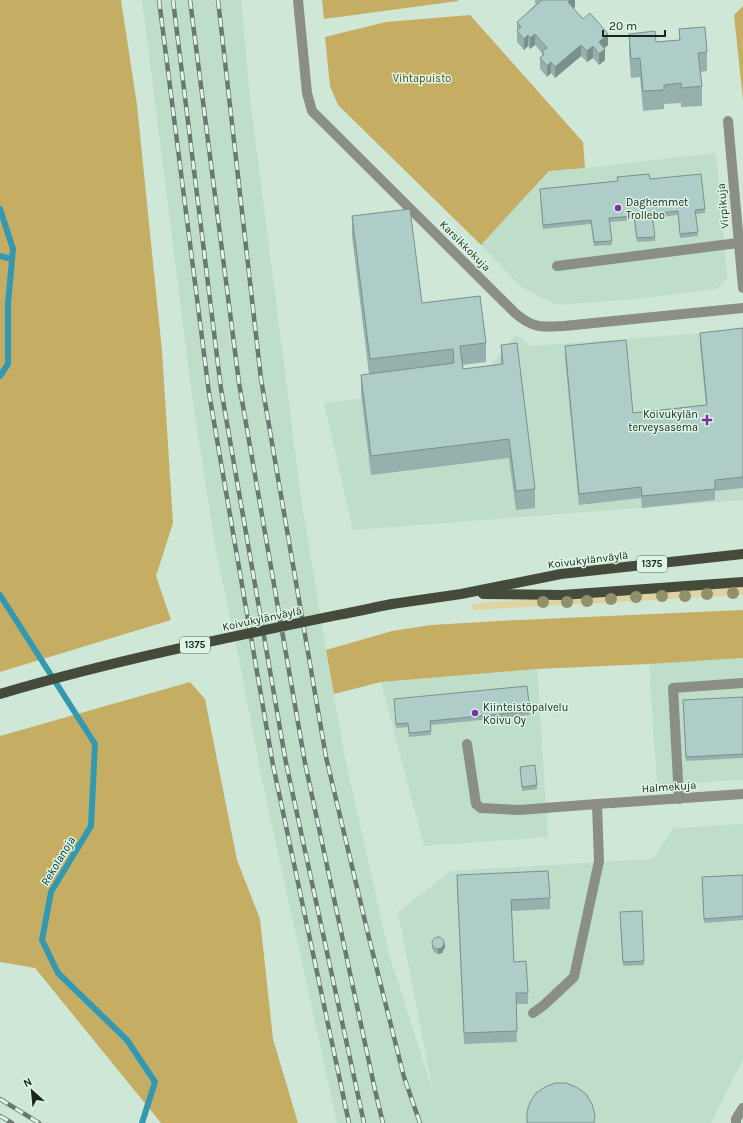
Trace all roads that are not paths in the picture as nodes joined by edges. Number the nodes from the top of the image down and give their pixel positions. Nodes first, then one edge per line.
1 (298, 0) edge
2 (728, 121) dead end
3 (738, 243) junction
4 (557, 266) dead end
5 (743, 288) edge
6 (743, 308) edge
7 (743, 554) edge
8 (743, 582) edge
9 (461, 594) junction
10 (743, 683) edge
11 (0, 694) edge
12 (467, 744) dead end
13 (743, 794) edge
14 (679, 799) junction
15 (597, 804) junction
16 (533, 1013) dead end
17 (743, 1108) edge
18 (736, 1123) edge

1 - 6 street, Karsikkokuja
2 - 3 street, Virpikuja
3 - 4 street
3 - 5 street, Virpikuja
7 - 9 main road, Koivukylänväylä / 1375
8 - 9 main road, Koivukylänväylä / 1375
9 - 11 main road, Koivukylänväylä / 1375, bridge
10 - 14 street
12 - 15 street, Halmekuja
13 - 14 street, Halmekuja
14 - 15 street, Halmekuja
15 - 16 street
17 - 18 street

